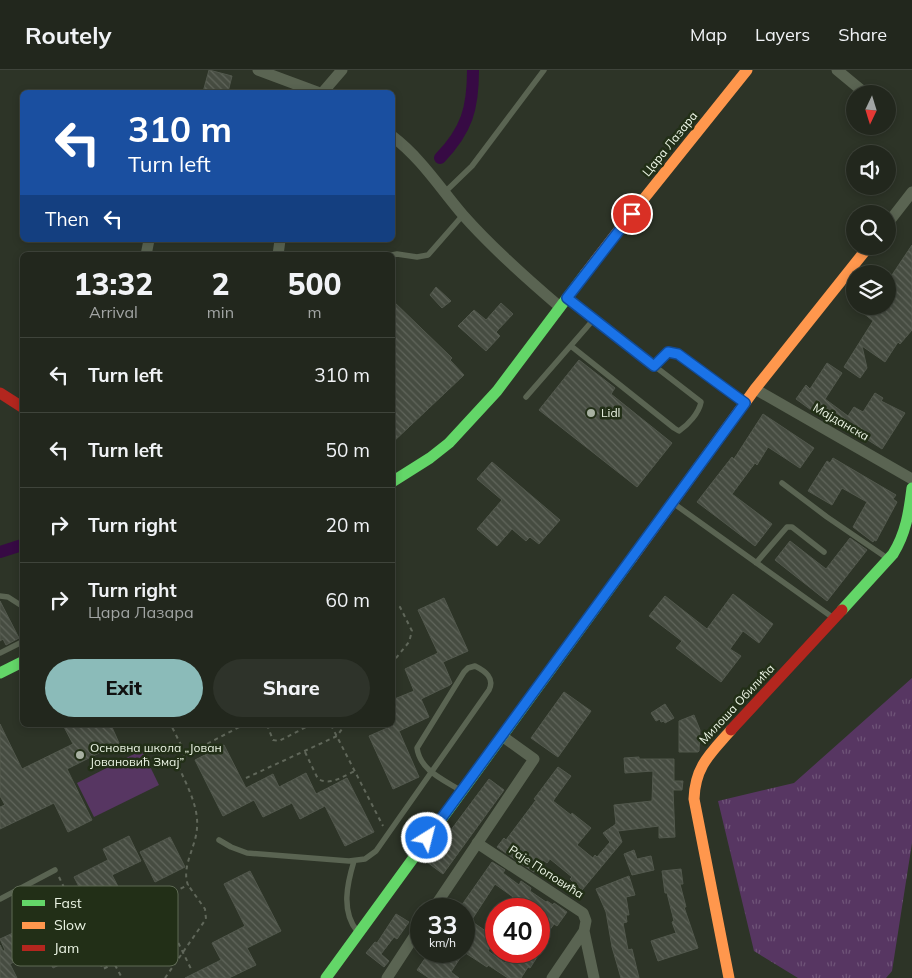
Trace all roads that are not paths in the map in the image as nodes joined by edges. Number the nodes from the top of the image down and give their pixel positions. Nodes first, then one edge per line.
1 (258, 70) edge
2 (342, 70) edge
3 (544, 70) edge
4 (747, 70) edge
5 (837, 70) edge
6 (855, 85) edge
7 (312, 90) edge
8 (325, 90) edge
9 (395, 139) edge
10 (445, 192) junction
11 (912, 192) edge
12 (896, 213) edge
13 (463, 215) junction
14 (395, 254) edge
15 (862, 255) edge
16 (564, 302) junction
17 (594, 319) junction
18 (571, 346) junction
19 (654, 366) junction
20 (755, 389) junction
21 (0, 393) edge
22 (526, 397) dead end
23 (745, 403) junction
24 (20, 406) edge
25 (912, 479) edge
26 (395, 480) edge
27 (782, 483) dead end
28 (912, 488) edge
29 (673, 504) junction
30 (824, 552) dead end
31 (888, 559) junction
32 (756, 563) junction
33 (0, 596) edge
34 (20, 605) edge
35 (834, 619) junction
36 (20, 643) edge
37 (0, 653) edge
38 (20, 663) edge
39 (0, 673) edge
40 (502, 736) junction
41 (432, 772) junction
42 (462, 791) junction
43 (219, 840) dead end
44 (477, 843) junction
45 (354, 861) junction
46 (55, 870) road end
47 (25, 886) edge
48 (12, 893) edge
49 (440, 898) edge
50 (0, 899) edge
51 (584, 931) junction
52 (359, 932) junction
53 (410, 943) edge
54 (326, 978) edge
55 (387, 978) edge
56 (552, 978) edge
57 (594, 978) edge
58 (729, 978) edge

1 - 7 street
2 - 8 street
3 - 10 lane
4 - 16 street, Цара Лазара
5 - 6 street
9 - 10 street
10 - 13 street
11 - 12 street
13 - 14 lane
13 - 16 street
15 - 20 street
16 - 17 lane
16 - 26 street, Цара Лазара
17 - 18 lane
17 - 19 lane
18 - 19 lane
18 - 22 lane
19 - 23 lane
20 - 23 street
20 - 25 street, Мајданска
21 - 24 street
23 - 29 street
27 - 31 lane
28 - 31 street, Милоша Обилића
29 - 32 lane
29 - 40 street
30 - 32 lane
31 - 35 street, Милоша Обилића
32 - 35 lane
33 - 34 lane
35 - 58 street, Милоша Обилића
36 - 37 lane
38 - 39 street
40 - 42 street
40 - 44 street
41 - 41 lane
41 - 42 lane
41 - 45 lane
42 - 52 street
43 - 45 lane
44 - 49 street
44 - 51 street, Раје Поповића
45 - 52 lane
46 - 47 lane
48 - 50 lane
51 - 56 street
51 - 57 street, Раје Поповића
52 - 54 street
53 - 55 street

